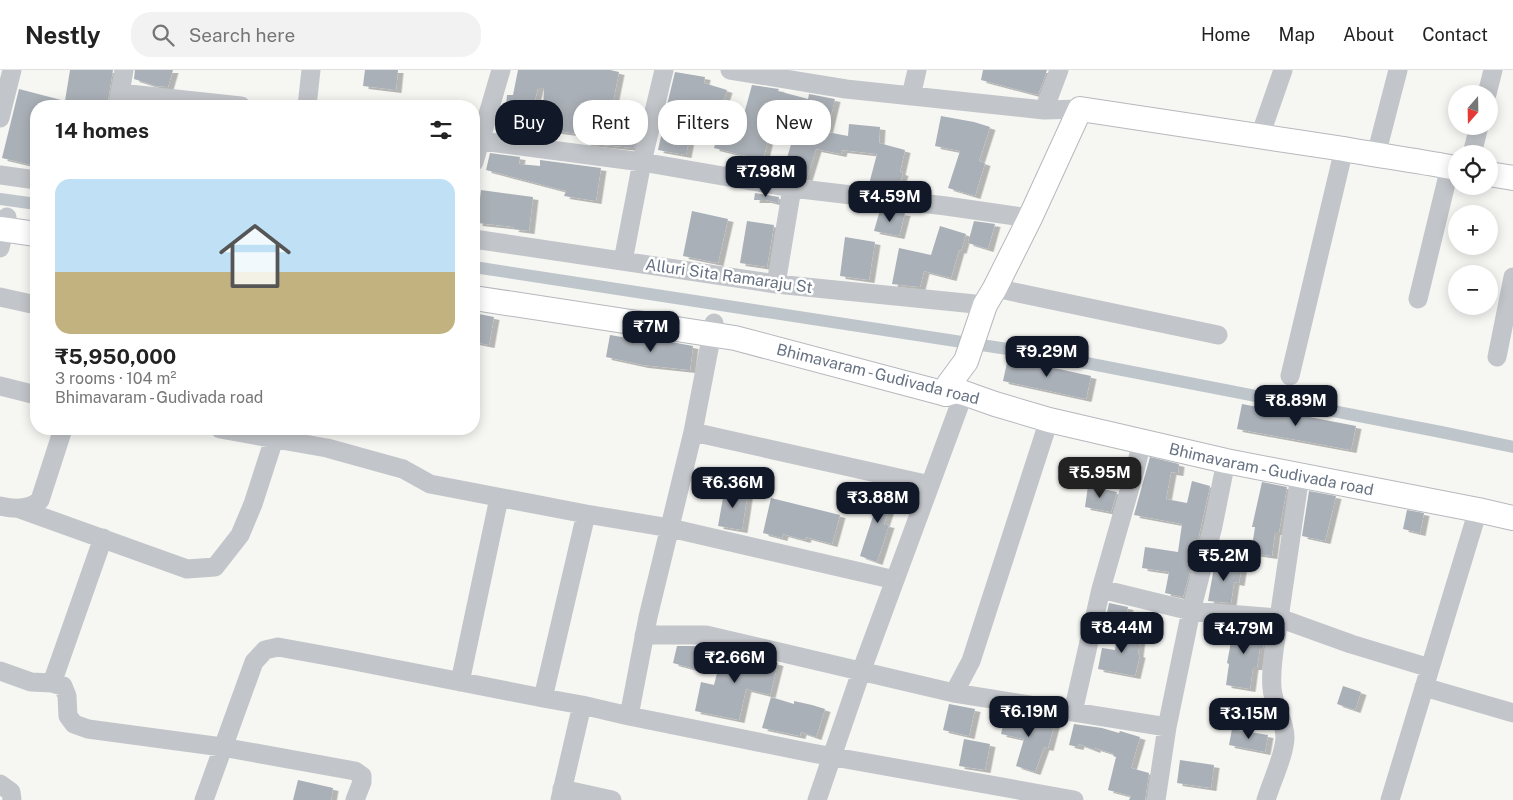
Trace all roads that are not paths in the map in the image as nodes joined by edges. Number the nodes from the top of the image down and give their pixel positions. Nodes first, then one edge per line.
1 (12, 70) edge
2 (124, 70) edge
3 (312, 70) edge
4 (501, 70) edge
5 (664, 70) edge
6 (730, 70) edge
7 (917, 70) edge
8 (1059, 70) edge
9 (1284, 70) edge
10 (1398, 70) edge
11 (1493, 70) edge
12 (1489, 85) edge
13 (911, 96) junction
14 (119, 100) edge
15 (308, 100) edge
16 (1044, 110) junction
17 (1092, 111) junction
18 (0, 118) edge
19 (480, 131) edge
20 (1260, 136) junction
21 (480, 140) edge
22 (1344, 149) junction
23 (1376, 155) junction
24 (642, 162) junction
25 (1448, 166) edge
26 (0, 175) edge
27 (1498, 176) edge
28 (1513, 178) edge
29 (30, 179) edge
30 (1448, 186) edge
31 (792, 188) junction
32 (1030, 218) junction
33 (30, 222) edge
34 (2, 228) edge
35 (30, 233) edge
36 (480, 240) edge
37 (624, 261) junction
38 (1513, 277) edge
39 (776, 284) junction
40 (480, 287) edge
41 (0, 297) edge
42 (480, 299) edge
43 (1418, 299) dead end
44 (30, 304) edge
45 (986, 304) junction
46 (712, 329) junction
47 (1218, 335) dead end
48 (1497, 357) dead end
49 (1290, 376) dead end
50 (0, 386) edge
51 (954, 390) junction
52 (30, 394) edge
53 (1049, 420) junction
54 (693, 432) junction
55 (61, 435) edge
56 (252, 435) edge
57 (274, 439) junction
58 (1142, 441) junction
59 (1226, 461) junction
60 (1300, 475) junction
61 (930, 485) junction
62 (499, 498) junction
63 (0, 506) edge
64 (20, 509) junction
65 (1478, 510) junction
66 (586, 514) junction
67 (1513, 518) edge
68 (670, 528) junction
69 (103, 538) junction
70 (895, 580) junction
71 (1101, 589) junction
72 (1190, 611) junction
73 (1279, 618) junction
74 (644, 635) junction
75 (1430, 668) junction
76 (0, 671) edge
77 (861, 672) junction
78 (460, 682) junction
79 (52, 683) junction
80 (1424, 687) junction
81 (954, 693) junction
82 (543, 698) junction
83 (582, 704) junction
84 (1073, 712) junction
85 (1513, 713) edge
86 (629, 716) junction
87 (1167, 727) junction
88 (222, 747) junction
89 (832, 756) junction
90 (0, 784) edge
91 (561, 795) edge
92 (12, 800) edge
93 (204, 800) edge
94 (355, 800) edge
95 (612, 800) edge
96 (817, 800) edge
97 (1074, 800) edge
98 (1156, 800) edge
99 (1266, 800) edge
100 (1390, 800) edge

1 - 18 street
2 - 14 street
3 - 15 street
4 - 19 street
5 - 24 street
6 - 13 street
7 - 13 street
8 - 16 street
9 - 20 street
10 - 23 street
11 - 12 street
13 - 16 street
16 - 17 street
17 - 20 main road
17 - 32 main road
20 - 22 main road
21 - 24 street
22 - 23 main road
22 - 49 street
23 - 25 main road
24 - 31 street
24 - 37 street
26 - 29 street
27 - 28 main road
30 - 43 street
31 - 32 street
31 - 39 street
32 - 45 main road
33 - 34 main road
34 - 35 main road
36 - 37 street, Alluri Sita Ramaraju St
37 - 39 street, Alluri Sita Ramaraju St
38 - 48 street
39 - 45 street, Alluri Sita Ramaraju St
40 - 46 main road
41 - 44 street
42 - 46 main road, Bhimavaram - Gudivada road
45 - 47 street, Alluri Sita Ramaraju St
45 - 51 main road
46 - 51 main road, Bhimavaram - Gudivada road
46 - 54 street
50 - 52 street
51 - 53 main road, Bhimavaram - Gudivada road
51 - 61 street
53 - 58 main road, Bhimavaram - Gudivada road
53 - 81 street
54 - 61 street
54 - 68 street
55 - 64 street
56 - 57 street
57 - 62 street
57 - 69 street
58 - 59 main road, Bhimavaram - Gudivada road
58 - 71 street
59 - 60 main road, Bhimavaram - Gudivada road
59 - 72 street
60 - 65 main road, Bhimavaram - Gudivada road
60 - 73 street
61 - 70 street
62 - 66 street
62 - 78 street
63 - 64 street
64 - 69 street
65 - 67 main road, Bhimavaram - Gudivada road
65 - 75 street
66 - 68 street
66 - 82 street
68 - 70 street
68 - 74 street
69 - 79 street
70 - 77 street
71 - 72 street
71 - 84 street
72 - 73 street
72 - 87 street
73 - 75 street
73 - 99 street
74 - 77 street
74 - 86 street
75 - 80 street
76 - 79 street
77 - 81 street
77 - 89 street
78 - 82 street
78 - 88 street
79 - 88 street
80 - 85 street
80 - 100 street
81 - 84 street
82 - 83 street
83 - 86 street
83 - 91 street
84 - 87 street
86 - 89 street
87 - 98 street
88 - 93 street
88 - 94 street
89 - 96 street
89 - 97 street
90 - 92 street
91 - 95 street

